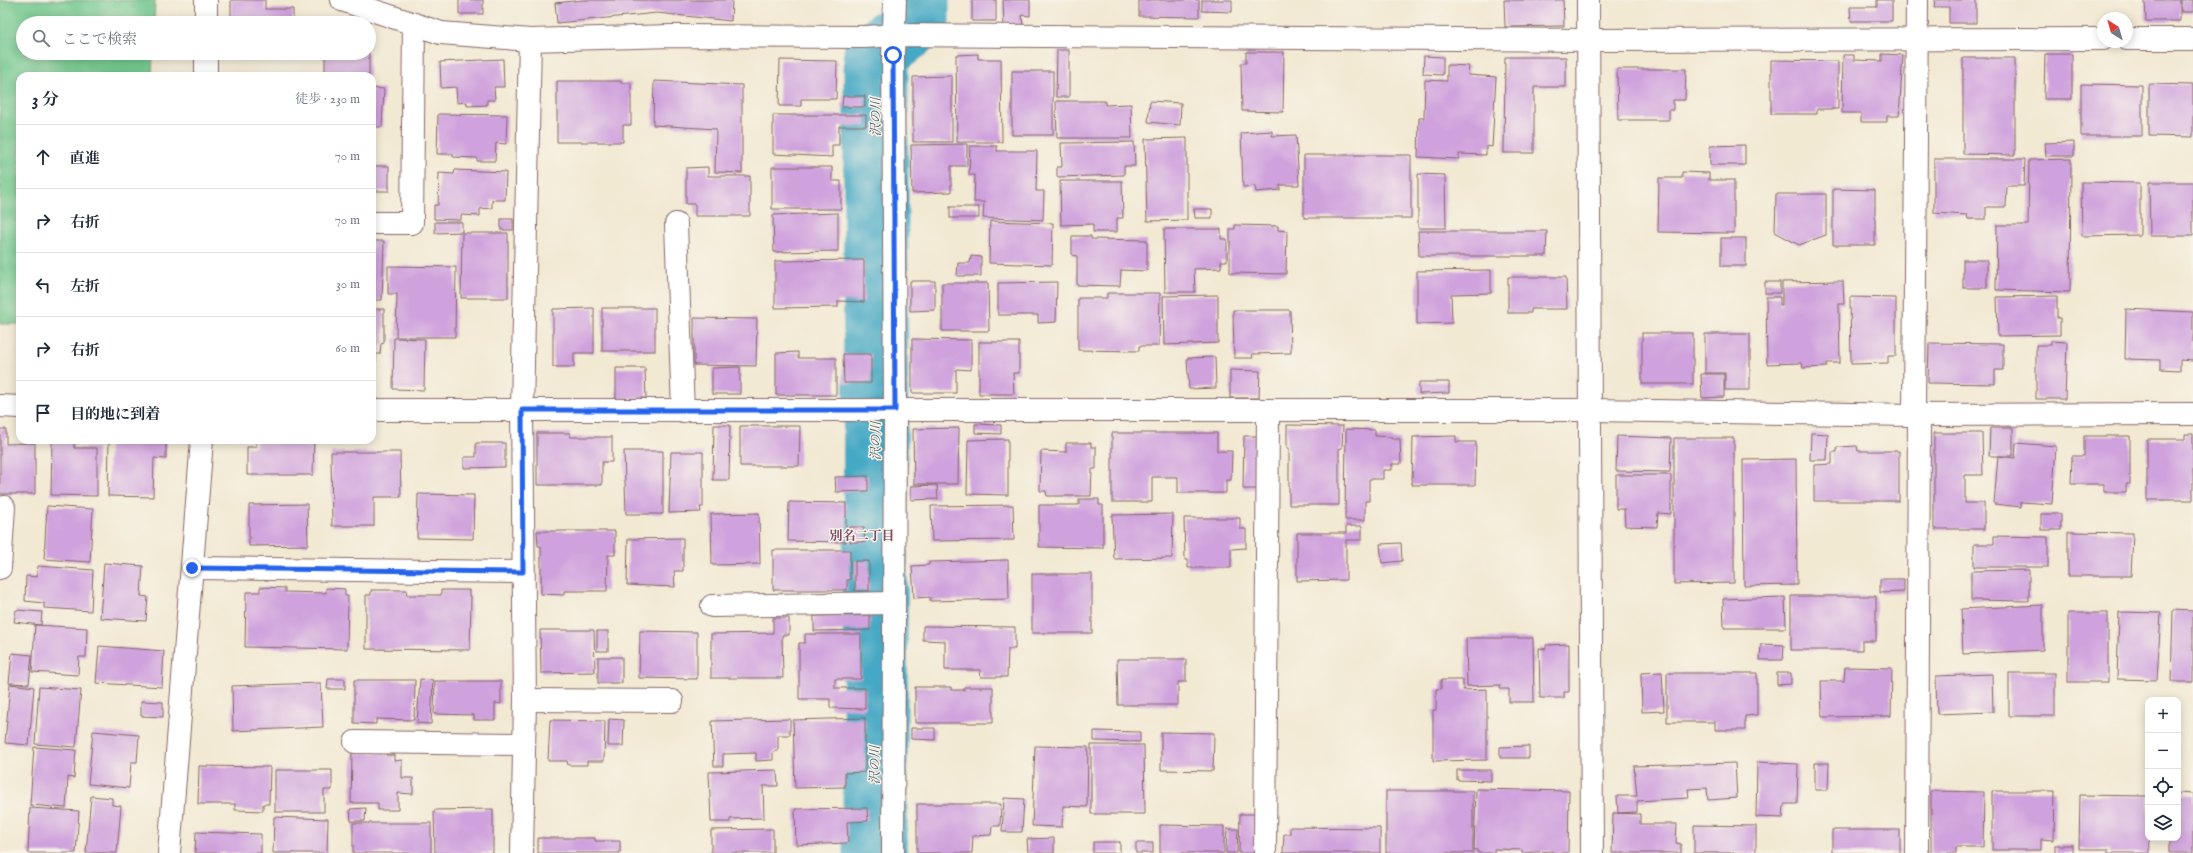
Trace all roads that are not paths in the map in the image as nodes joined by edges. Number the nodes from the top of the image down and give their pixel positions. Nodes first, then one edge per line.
1 (206, 0) edge
2 (342, 0) edge
3 (1588, 0) edge
4 (1917, 0) edge
5 (206, 16) edge
6 (414, 24) junction
7 (894, 26) edge
8 (2097, 39) edge
9 (2133, 39) edge
10 (2193, 39) edge
11 (530, 40) junction
12 (1588, 40) junction
13 (1917, 40) junction
14 (206, 60) edge
15 (206, 72) edge
16 (376, 223) edge
17 (676, 224) dead end
18 (0, 406) edge
19 (16, 407) edge
20 (376, 410) edge
21 (522, 410) junction
22 (891, 410) junction
23 (1589, 410) junction
24 (683, 411) junction
25 (1268, 411) junction
26 (2193, 414) edge
27 (1916, 415) junction
28 (202, 444) edge
29 (4, 507) dead end
30 (0, 568) edge
31 (192, 568) junction
32 (523, 572) junction
33 (893, 603) junction
34 (712, 606) dead end
35 (525, 700) junction
36 (672, 701) dead end
37 (355, 742) dead end
38 (524, 744) junction
39 (169, 853) edge
40 (522, 853) edge
41 (893, 853) edge
42 (1265, 853) edge
43 (1592, 853) edge
44 (1917, 853) edge

1 - 5 street
2 - 6 street
3 - 12 street
4 - 13 street
6 - 11 street
6 - 16 street
7 - 11 street
7 - 12 street
7 - 22 street
8 - 13 street
9 - 10 street
11 - 21 street
12 - 13 street
12 - 23 street
13 - 27 street
14 - 15 street
17 - 24 street
18 - 19 street
20 - 21 street
21 - 24 street
21 - 32 street
22 - 24 street
22 - 25 street
22 - 33 street
23 - 25 street
23 - 27 street
23 - 43 street
25 - 42 street
26 - 27 street
27 - 44 street
28 - 31 street
29 - 30 street
31 - 32 street
31 - 39 street
32 - 35 street
33 - 34 street
33 - 41 street
35 - 36 street
35 - 38 street
37 - 38 street
38 - 40 street

